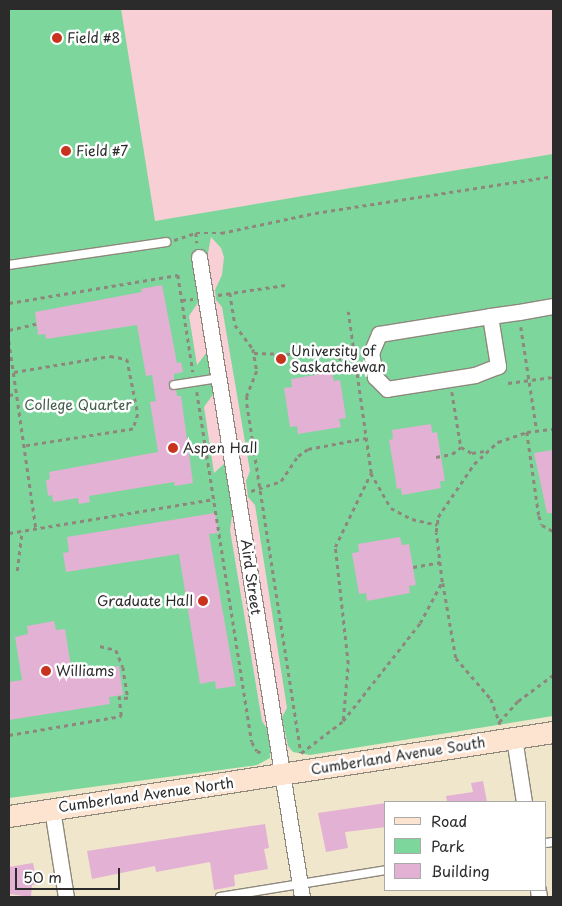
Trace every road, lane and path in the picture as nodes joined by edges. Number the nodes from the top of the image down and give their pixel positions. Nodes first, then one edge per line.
1 (553, 176) edge
2 (166, 242) joint
3 (199, 257) dead end
4 (9, 265) edge
5 (285, 285) dead end
6 (230, 293) junction
7 (206, 297) junction
8 (182, 300) junction
9 (9, 303) edge
10 (553, 306) edge
11 (348, 312) dead end
12 (519, 312) junction
13 (490, 316) junction
14 (38, 323) dead end
15 (9, 330) edge
16 (9, 341) edge
17 (254, 353) junction
18 (14, 372) junction
19 (356, 372) junction
20 (553, 377) edge
21 (219, 378) junction
22 (450, 379) junction
23 (528, 380) junction
24 (195, 382) junction
25 (508, 383) dead end
26 (174, 385) dead end
27 (16, 394) junction
28 (9, 395) edge
29 (553, 429) edge
30 (537, 431) junction
31 (527, 432) junction
32 (366, 438) junction
33 (25, 446) junction
34 (460, 447) junction
35 (485, 451) junction
36 (436, 457) dead end
37 (371, 473) junction
38 (260, 490) junction
39 (239, 492) junction
40 (214, 495) junction
41 (214, 499) junction
42 (437, 525) junction
43 (36, 529) junction
44 (22, 531) junction
45 (553, 532) edge
46 (9, 533) edge
47 (442, 562) junction
48 (413, 567) dead end
49 (17, 571) dead end
50 (442, 582) junction
51 (100, 646) dead end
52 (553, 675) edge
53 (343, 721) junction
54 (553, 732) edge
55 (505, 733) junction
56 (9, 735) edge
57 (268, 755) dead end
58 (283, 776) junction
59 (524, 801) edge
60 (52, 809) junction
61 (9, 816) edge
62 (384, 870) edge
63 (301, 891) edge
64 (66, 897) edge
65 (220, 897) edge

1 - 2 path
2 - 4 lane
3 - 7 street, Aird Street
5 - 6 path
6 - 7 path
6 - 17 path
7 - 8 path
7 - 21 street, Aird Street
8 - 9 path
8 - 24 path
10 - 12 street
11 - 19 path
12 - 13 street
12 - 23 path
13 - 22 street
13 - 22 street
14 - 15 path
16 - 18 path
17 - 19 path
17 - 38 path
18 - 27 path
18 - 33 path
19 - 32 path
20 - 23 path
21 - 24 lane
21 - 39 street, Aird Street
22 - 34 path
23 - 25 path
23 - 30 path
24 - 26 lane
24 - 40 path
27 - 28 path
27 - 33 path
29 - 30 path
30 - 31 path
31 - 35 path
31 - 45 path
32 - 37 path
32 - 38 path
33 - 43 path
34 - 35 path
34 - 36 path
35 - 42 path
37 - 42 path
37 - 53 path
38 - 39 path
38 - 53 path
39 - 40 path
39 - 58 street, Aird Street
40 - 41 path
41 - 43 path
41 - 57 path
42 - 47 path
43 - 44 path
44 - 46 path
44 - 49 path
47 - 48 path
47 - 50 path
50 - 53 path
50 - 55 path
51 - 56 path
52 - 55 path
54 - 55 main road, Cumberland Avenue South
55 - 58 main road, Cumberland Avenue South
55 - 59 street
58 - 60 main road, Cumberland Avenue North
58 - 63 street, Aird Street
60 - 61 main road, Cumberland Avenue North
60 - 64 street
62 - 63 lane
63 - 65 lane

